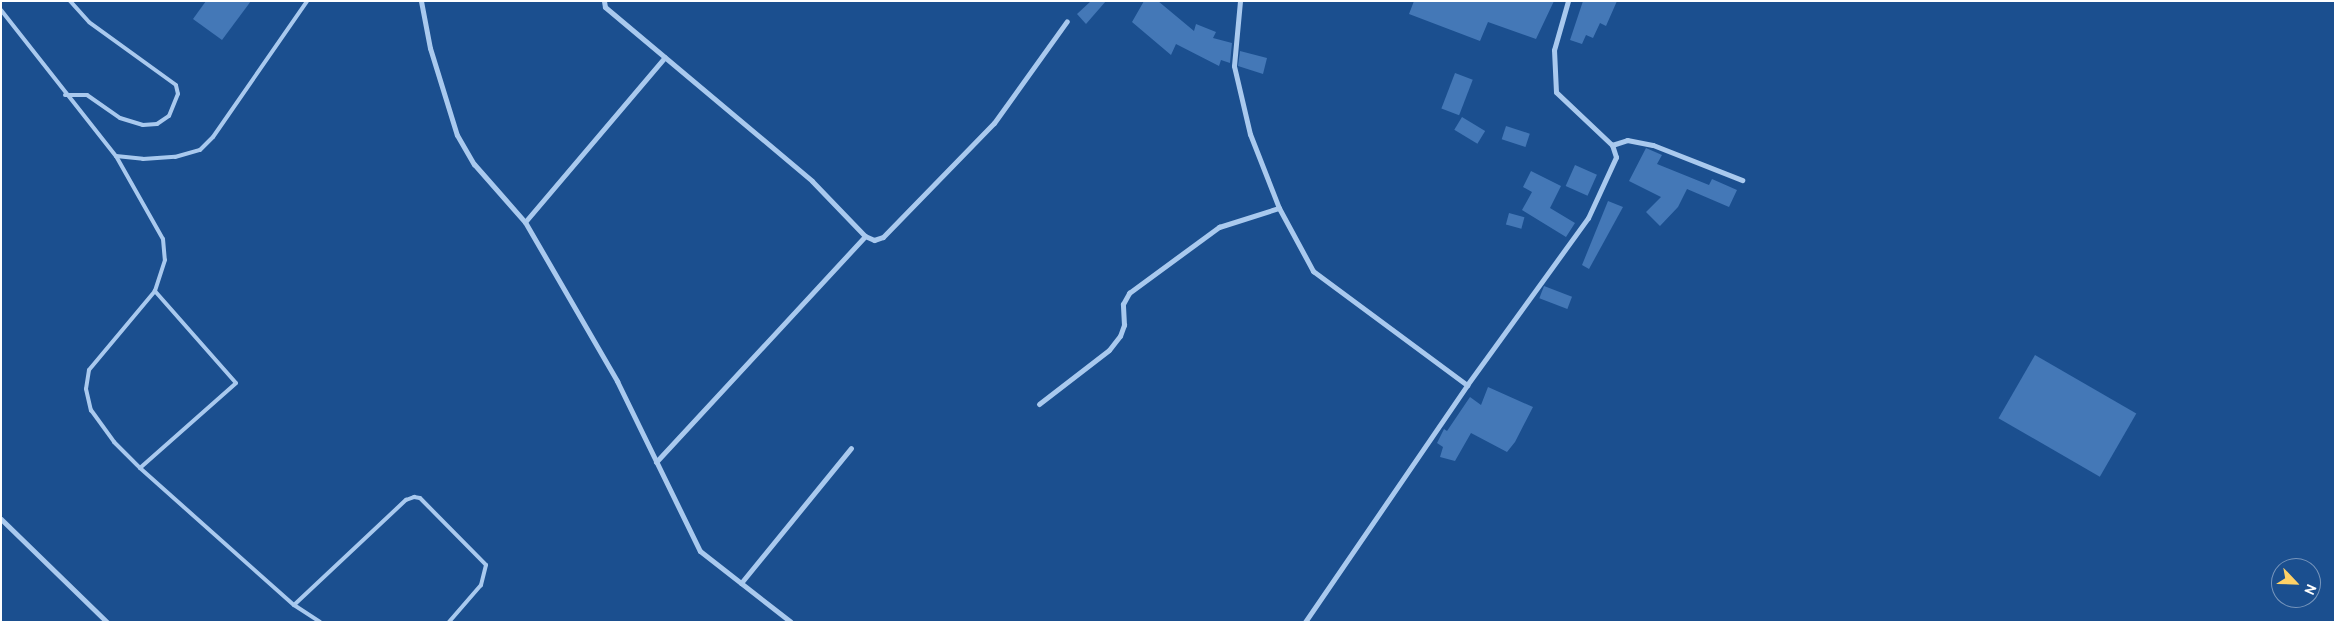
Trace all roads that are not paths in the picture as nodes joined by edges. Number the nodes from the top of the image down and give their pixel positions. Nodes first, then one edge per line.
1 (70, 1) edge
2 (307, 1) edge
3 (421, 1) edge
4 (604, 1) edge
5 (1240, 1) edge
6 (1568, 1) edge
7 (1, 10) edge
8 (1067, 21) dead end
9 (665, 57) junction
10 (65, 95) junction
11 (1612, 145) junction
12 (116, 156) junction
13 (1742, 180) dead end
14 (1278, 208) junction
15 (525, 222) junction
16 (865, 236) junction
17 (155, 291) junction
18 (1467, 384) junction
19 (1039, 404) dead end
20 (851, 448) dead end
21 (656, 462) junction
22 (140, 468) junction
23 (1, 519) edge
24 (742, 583) junction
25 (294, 606) junction
26 (107, 622) edge
27 (320, 622) edge
28 (449, 622) edge
29 (791, 622) edge
30 (1305, 622) edge

1 - 10 lane
2 - 12 lane
3 - 15 street
4 - 9 street
5 - 14 street
6 - 11 street
7 - 10 lane
8 - 16 street
9 - 15 street
9 - 16 street
10 - 12 lane
11 - 13 street
11 - 18 street
12 - 17 lane
14 - 18 street
14 - 19 street
15 - 21 street
16 - 21 street
17 - 22 lane
17 - 22 lane
18 - 30 street
20 - 24 street
21 - 24 street
22 - 25 lane
23 - 26 street
24 - 29 street
25 - 27 lane
25 - 28 lane

